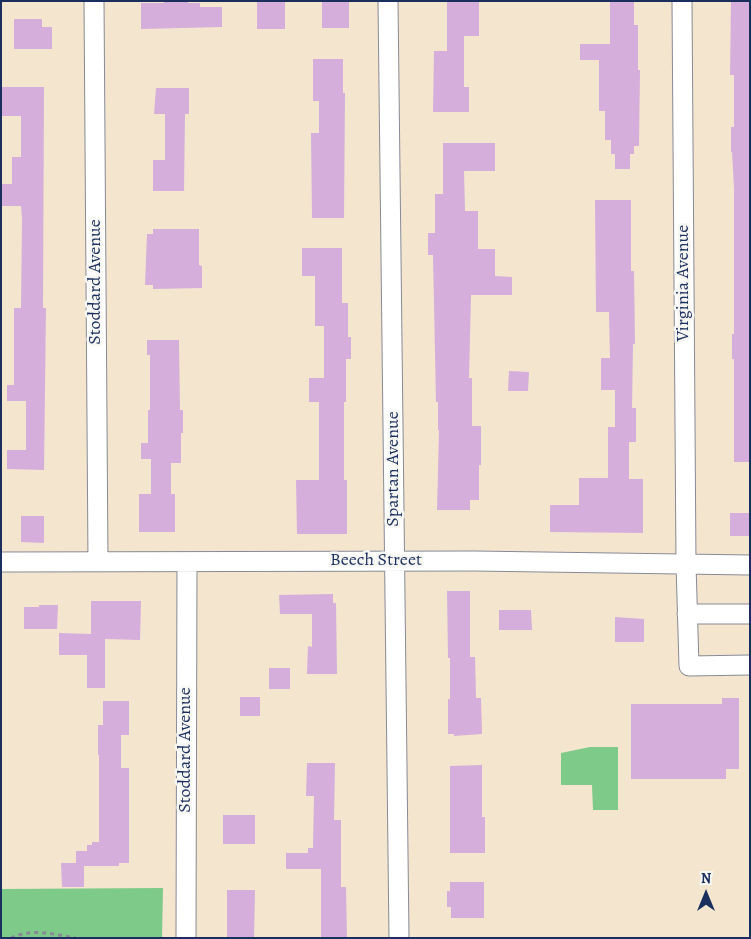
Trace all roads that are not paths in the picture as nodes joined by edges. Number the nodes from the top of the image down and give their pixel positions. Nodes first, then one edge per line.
1 (94, 1) edge
2 (388, 1) edge
3 (682, 1) edge
4 (394, 561) junction
5 (1, 562) edge
6 (98, 562) junction
7 (187, 562) junction
8 (686, 564) junction
9 (750, 565) edge
10 (687, 614) junction
11 (750, 614) edge
12 (750, 666) edge
13 (186, 938) edge
14 (399, 938) edge

1 - 6 street, Stoddard Avenue
2 - 4 street, Spartan Avenue
3 - 8 street, Virginia Avenue
4 - 7 street, Beech Street
4 - 8 street, Beech Street
4 - 14 street, Spartan Avenue
5 - 6 street, Beech Street
6 - 7 street, Beech Street
7 - 13 street, Stoddard Avenue
8 - 9 street, Beech Street
8 - 10 street, Virginia Avenue
10 - 11 street
10 - 12 street, Virginia Avenue

